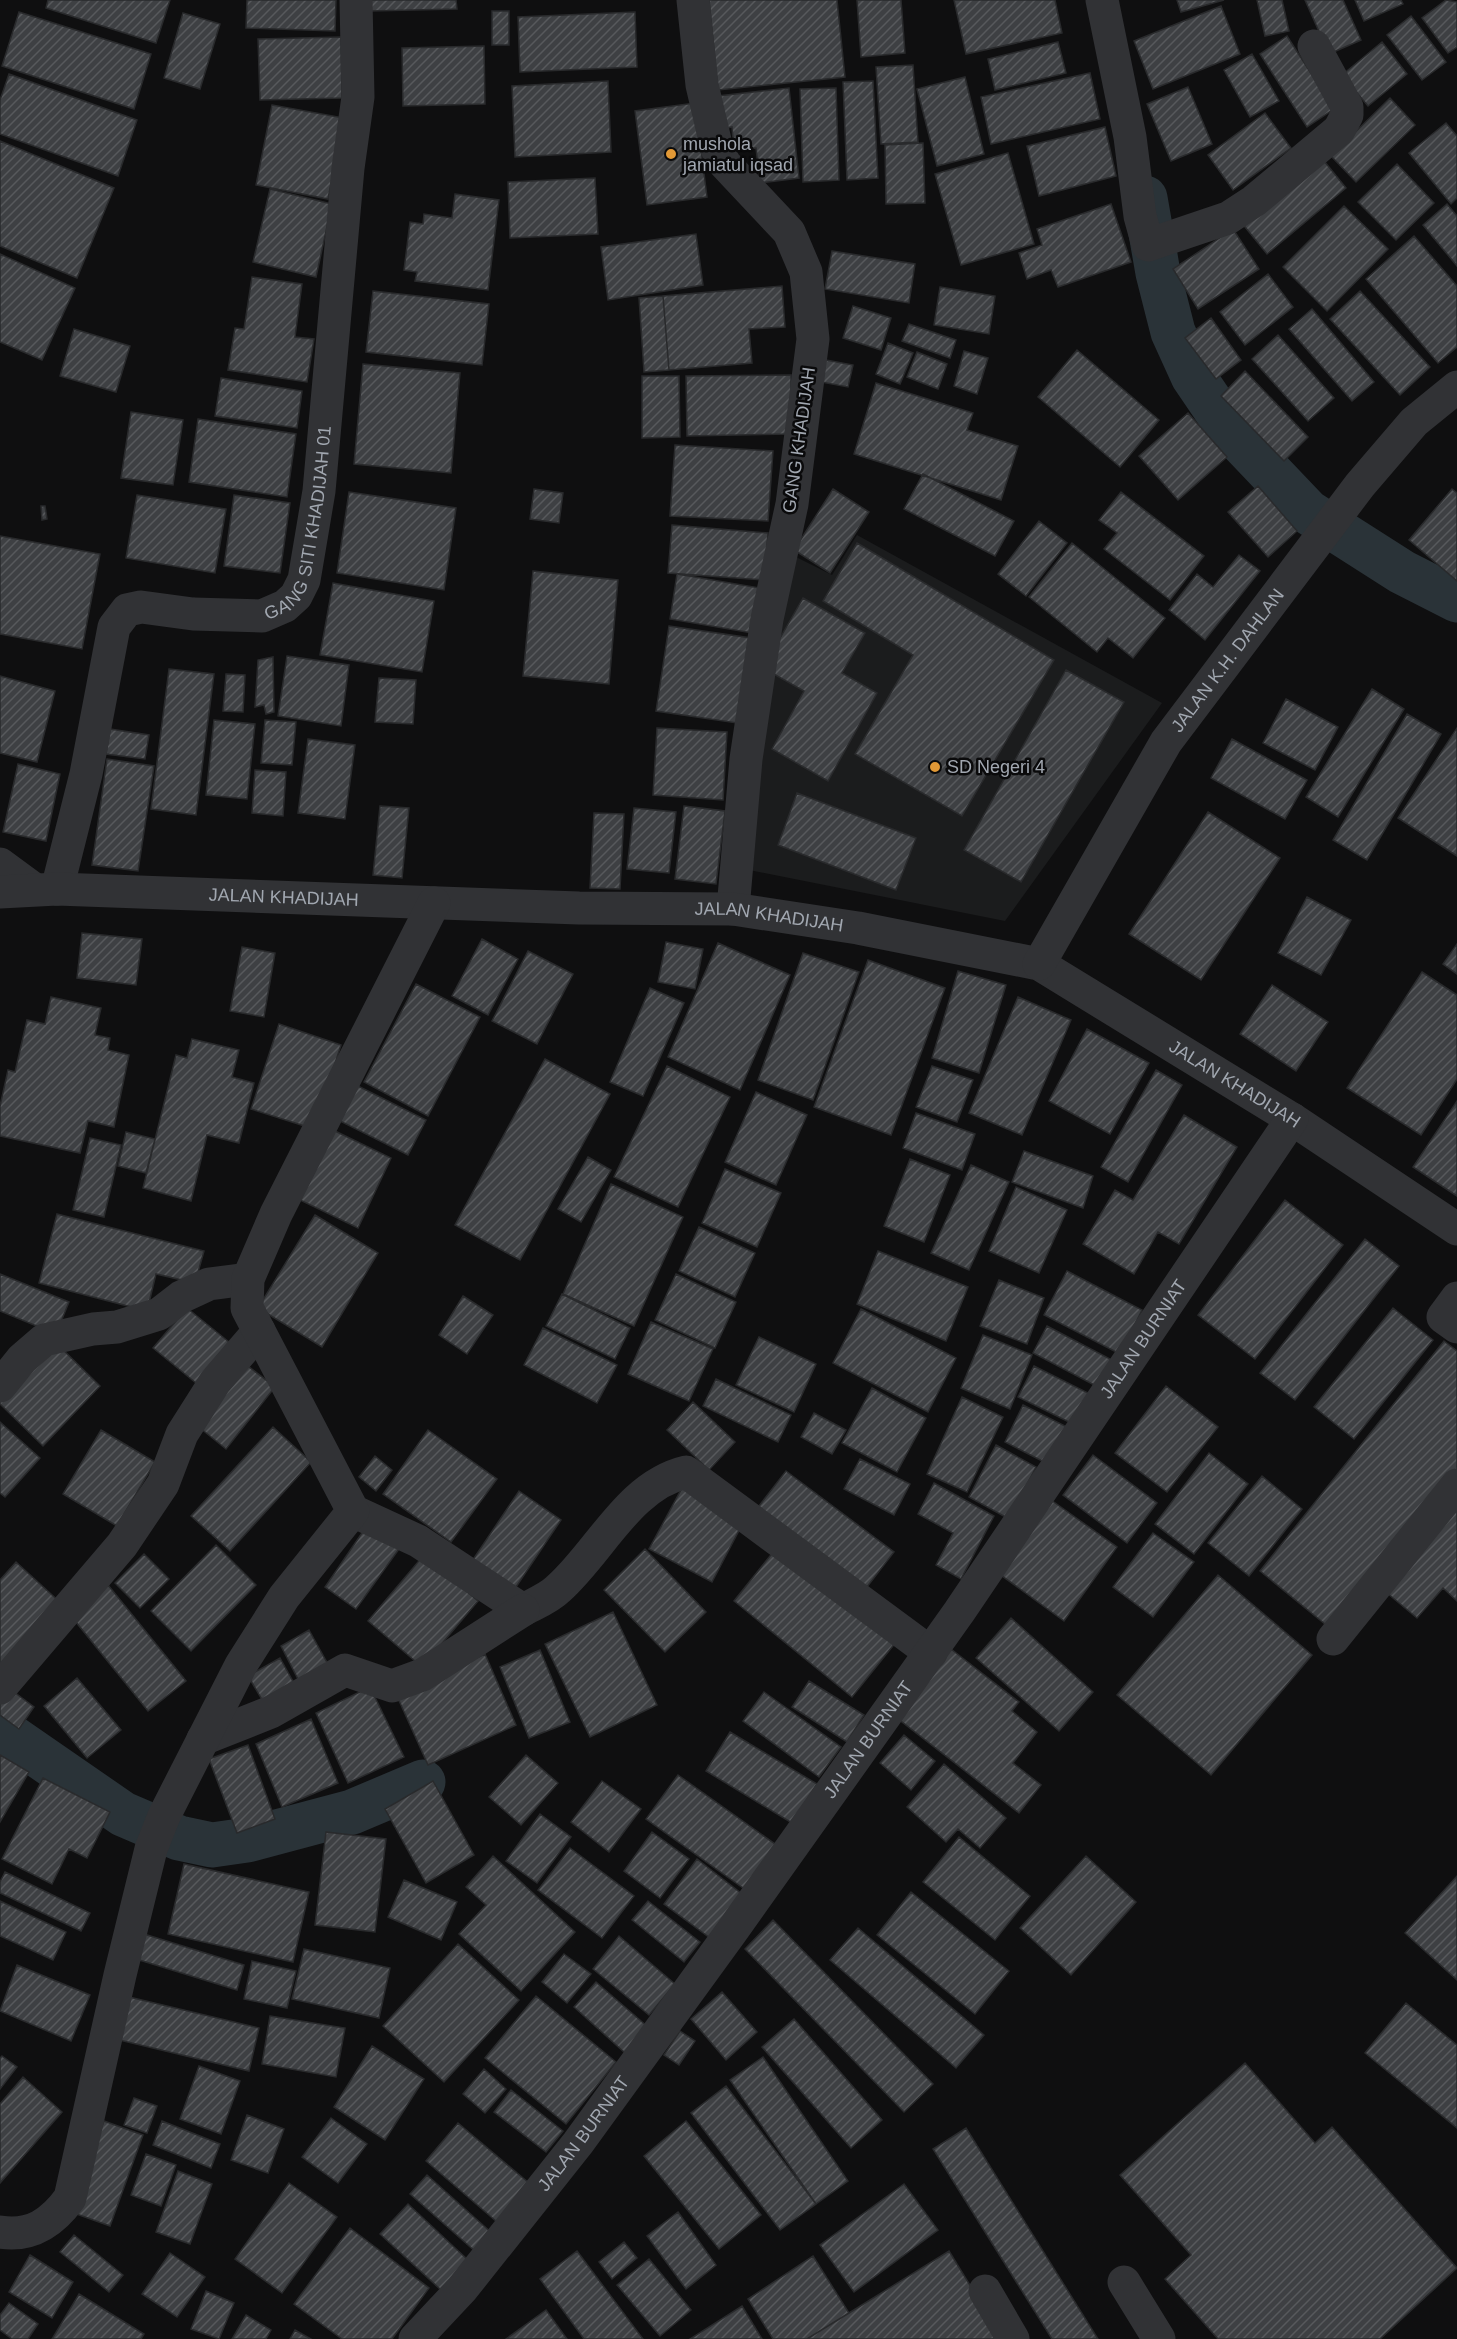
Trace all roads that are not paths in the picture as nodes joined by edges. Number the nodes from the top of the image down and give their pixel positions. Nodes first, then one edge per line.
1 (356, 0) edge
2 (693, 0) edge
3 (1102, 0) edge
4 (1314, 46) dead end
5 (1457, 387) edge
6 (0, 864) edge
7 (46, 889) junction
8 (0, 892) edge
9 (434, 903) junction
10 (733, 909) junction
11 (1039, 964) junction
12 (1292, 1119) junction
13 (1457, 1229) edge
14 (248, 1279) junction
15 (1457, 1298) edge
16 (1457, 1327) edge
17 (259, 1331) junction
18 (0, 1386) edge
19 (1457, 1485) edge
20 (353, 1511) junction
21 (523, 1610) junction
22 (1333, 1639) dead end
23 (930, 1653) junction
24 (0, 1688) edge
25 (203, 1739) junction
26 (0, 2232) edge
27 (1124, 2282) dead end
28 (985, 2291) dead end
29 (415, 2339) edge
30 (1013, 2339) edge
31 (1159, 2339) edge

1 - 7 street, GANG SITI KHADIJAH 01
2 - 10 street, GANG KHADIJAH
3 - 4 street
5 - 11 street, JALAN K.H. DAHLAN
6 - 7 street
7 - 8 street, JALAN KHADIJAH
7 - 9 street, JALAN KHADIJAH
9 - 10 street, JALAN KHADIJAH
9 - 14 street
10 - 11 street, JALAN KHADIJAH
11 - 12 street, JALAN KHADIJAH
12 - 13 street, JALAN KHADIJAH
12 - 23 street, JALAN BURNIAT
14 - 17 street
14 - 18 street
15 - 16 street
17 - 20 street
17 - 24 street
19 - 22 street
20 - 21 street
20 - 25 street
21 - 23 street
21 - 25 street
23 - 29 street, JALAN BURNIAT
25 - 26 street
27 - 31 street
28 - 30 street

